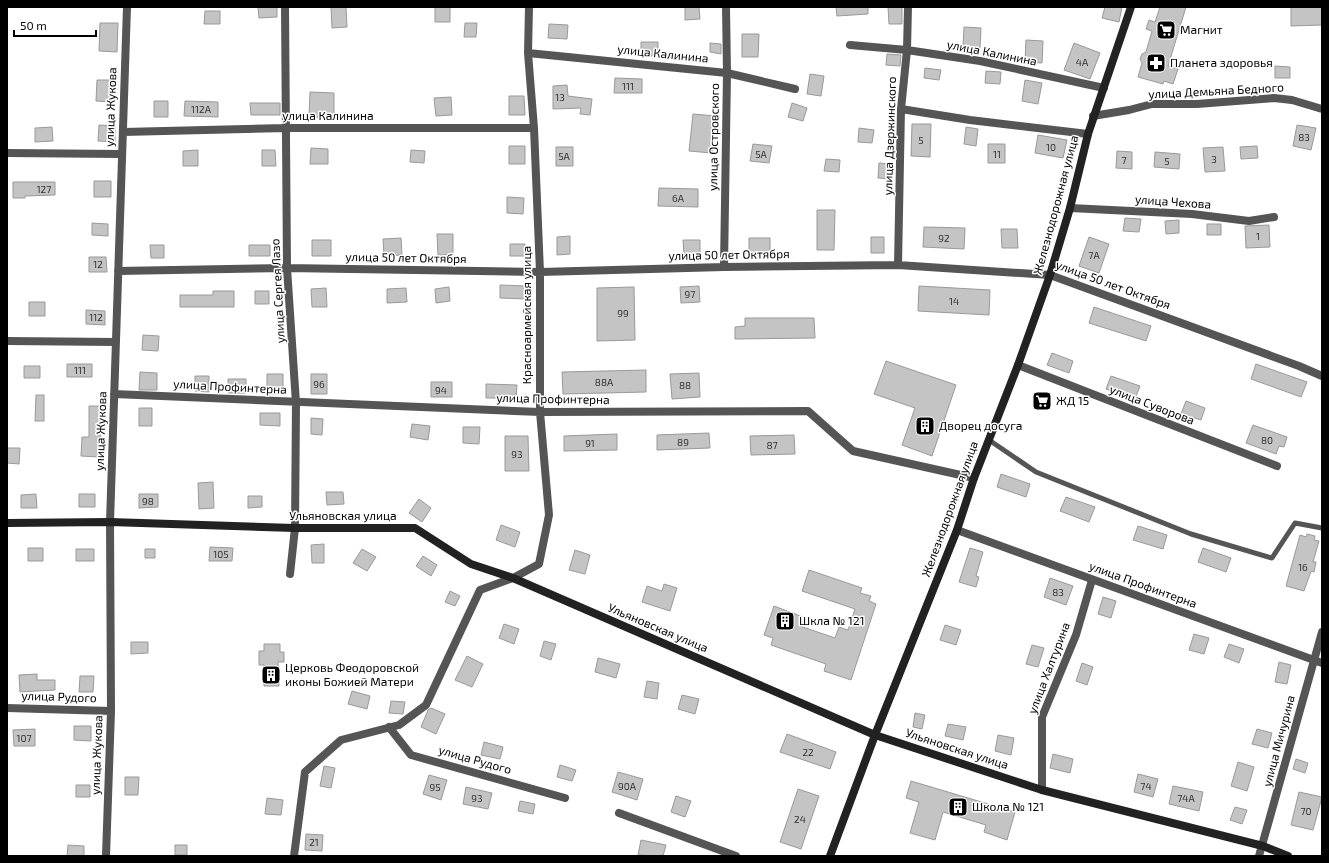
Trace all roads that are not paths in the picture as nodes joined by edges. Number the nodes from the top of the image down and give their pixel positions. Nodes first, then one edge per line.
1 (127, 7) edge
2 (285, 7) edge
3 (529, 7) edge
4 (726, 7) edge
5 (908, 7) edge
6 (1131, 7) edge
7 (850, 44) dead end
8 (907, 50) junction
9 (528, 53) junction
10 (727, 72) junction
11 (1104, 88) junction
12 (795, 89) dead end
13 (901, 109) junction
14 (1322, 109) edge
15 (1093, 116) junction
16 (286, 128) junction
17 (534, 128) junction
18 (123, 132) junction
19 (1088, 134) junction
20 (7, 154) edge
21 (122, 154) junction
22 (1070, 208) junction
23 (1274, 218) dead end
24 (898, 265) junction
25 (724, 267) junction
26 (287, 268) junction
27 (118, 271) junction
28 (540, 272) junction
29 (1050, 275) junction
30 (7, 341) edge
31 (116, 342) junction
32 (1018, 366) junction
33 (1322, 376) edge
34 (114, 394) junction
35 (296, 402) junction
36 (540, 412) junction
37 (989, 440) junction
38 (1277, 466) dead end
39 (974, 478) junction
40 (110, 522) junction
41 (7, 523) edge
42 (295, 528) junction
43 (1322, 528) edge
44 (957, 530) junction
45 (290, 574) dead end
46 (513, 578) junction
47 (1092, 580) junction
48 (1322, 632) edge
49 (1314, 660) junction
50 (1322, 663) edge
51 (7, 708) edge
52 (111, 711) junction
53 (389, 727) junction
54 (875, 735) junction
55 (1042, 790) junction
56 (566, 798) dead end
57 (619, 813) dead end
58 (1263, 846) junction
59 (106, 856) edge
60 (294, 856) edge
61 (736, 856) edge
62 (830, 856) edge
63 (1259, 856) edge
64 (1288, 856) edge

1 - 18 street, улица Жукова
2 - 16 street, улица Сергея Лазо
3 - 9 street, Красноармейская улица
4 - 10 street, улица Островского
5 - 8 street, улица Дзержинского
6 - 11 street, Железнодорожная улица
7 - 8 street, улица Калинина
8 - 11 street, улица Калинина
8 - 13 street, улица Дзержинского
9 - 10 street, улица Калинина
9 - 17 street, Красноармейская улица
10 - 12 street, улица Калинина
10 - 25 street, улица Островского
11 - 15 street, Железнодорожная улица
13 - 19 street
13 - 24 street, улица Дзержинского
14 - 15 street, улица Демьяна Бедного
15 - 19 street, Железнодорожная улица
16 - 17 street, улица Калинина
16 - 18 street, улица Калинина
16 - 26 street, улица Сергея Лазо
17 - 28 street, Красноармейская улица
18 - 21 street, улица Жукова
19 - 22 street, Железнодорожная улица
20 - 21 street
21 - 27 street, улица Жукова
22 - 23 street, улица Чехова
22 - 29 street, Железнодорожная улица
24 - 25 street, улица 50 лет Октября
24 - 29 street, улица 50 лет Октября
25 - 28 street, улица 50 лет Октября
26 - 27 street, улица 50 лет Октября
26 - 28 street, улица 50 лет Октября
26 - 35 street, улица Сергея Лазо
27 - 31 street, улица Жукова
28 - 36 street, Красноармейская улица
29 - 32 street, Железнодорожная улица
29 - 33 street, улица 50 лет Октября
30 - 31 street
31 - 34 street, улица Жукова
32 - 37 street, Железнодорожная улица
32 - 38 street, улица Суворова
34 - 35 street, улица Профинтерна
34 - 40 street, улица Жукова
35 - 36 street, улица Профинтерна
35 - 42 street, улица Сергея Лазо
36 - 39 street, улица Профинтерна
36 - 46 street, Красноармейская улица
37 - 39 street, Железнодорожная улица
37 - 43 lane
39 - 44 street, Железнодорожная улица
40 - 41 street, Ульяновская улица
40 - 42 street, Ульяновская улица
40 - 52 street, улица Жукова
42 - 45 street, улица Сергея Лазо
42 - 46 street, Ульяновская улица
44 - 47 street, улица Профинтерна
44 - 54 street, Железнодорожная улица
46 - 53 street, Красноармейская улица
46 - 54 street, Ульяновская улица
47 - 49 street, улица Профинтерна
47 - 55 street, улица Халтурина
48 - 49 street, улица Мичурина
49 - 50 street, улица Профинтерна
49 - 58 street, улица Мичурина
51 - 52 street, улица Рудого
52 - 59 street, улица Жукова
53 - 56 street, улица Рудого
53 - 60 street
54 - 55 street, Ульяновская улица
54 - 62 street, Железнодорожная улица
55 - 58 street, Ульяновская улица
57 - 61 street
58 - 63 street, улица Мичурина
58 - 64 street, Ульяновская улица

